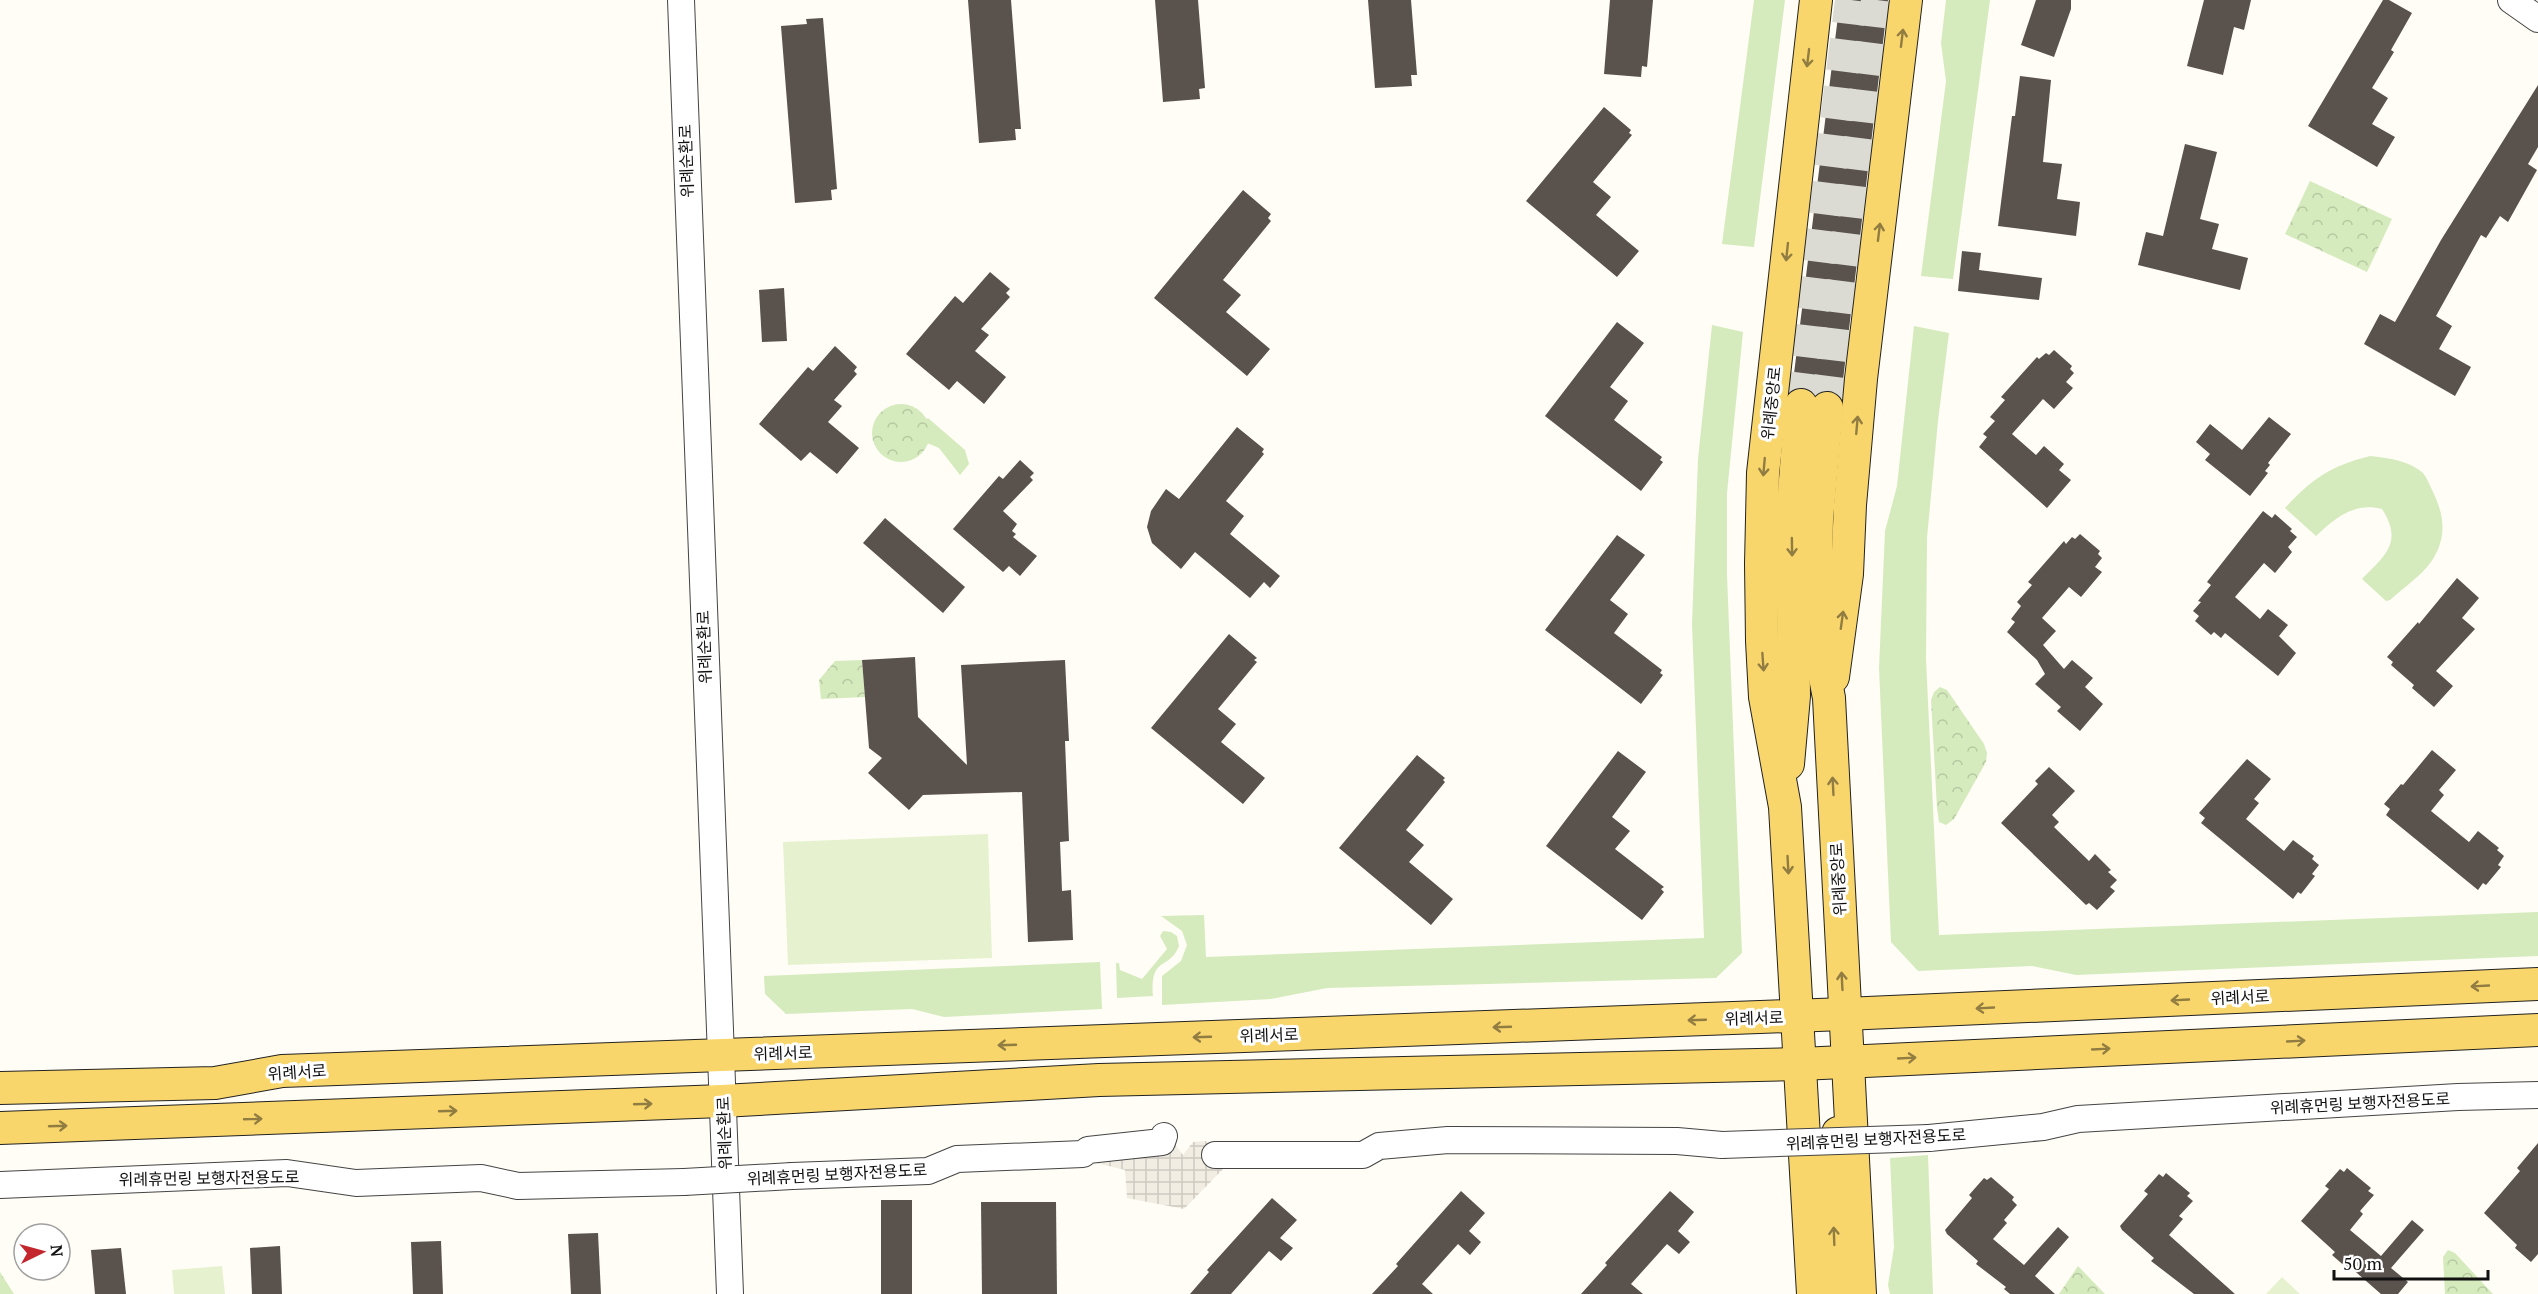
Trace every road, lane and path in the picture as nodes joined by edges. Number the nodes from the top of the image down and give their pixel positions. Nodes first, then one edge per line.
1 (681, 0) edge
2 (1816, 0) edge
3 (1906, 0) edge
4 (2511, 0) edge
5 (2538, 19) edge
6 (1829, 698) junction
7 (1785, 807) junction
8 (2538, 984) edge
9 (1844, 1014) junction
10 (1797, 1016) junction
11 (2538, 1030) edge
12 (722, 1055) junction
13 (1848, 1060) junction
14 (1800, 1064) junction
15 (0, 1088) edge
16 (2538, 1095) edge
17 (722, 1101) junction
18 (0, 1128) edge
19 (1164, 1136) dead end
20 (1215, 1155) dead end
21 (0, 1185) edge
22 (730, 1294) edge
23 (1793, 1294) edge
24 (1813, 1294) edge
25 (1836, 1294) edge
26 (1860, 1294) edge

1 - 12 street, 위례순환로
2 -> 7 main road, 위례중앙로
6 -> 3 main road, 위례중앙로
4 - 5 street
6 -> 7 main road, 위례중앙로
9 -> 6 main road, 위례중앙로
7 -> 10 main road, 위례중앙로
8 -> 9 main road, 위례서로
9 - 10 main road, 위례서로
9 - 13 main road, 위례중앙로
10 -> 12 main road, 위례서로
10 - 14 main road, 위례중앙로
13 -> 11 main road
12 - 15 main road, 위례서로
12 - 17 street, 위례순환로
13 - 14 main road
25 -> 13 main road, 위례중앙로
13 - 26 main road, 위례중앙로
14 - 17 main road
14 - 23 main road, 위례중앙로
14 - 24 main road, 위례중앙로
16 - 20 street, 위례휴먼링 보행자전용도로, bridge
18 -> 17 main road
17 - 22 street, 위례순환로
19 - 21 street, 위례휴먼링 보행자전용도로, bridge

